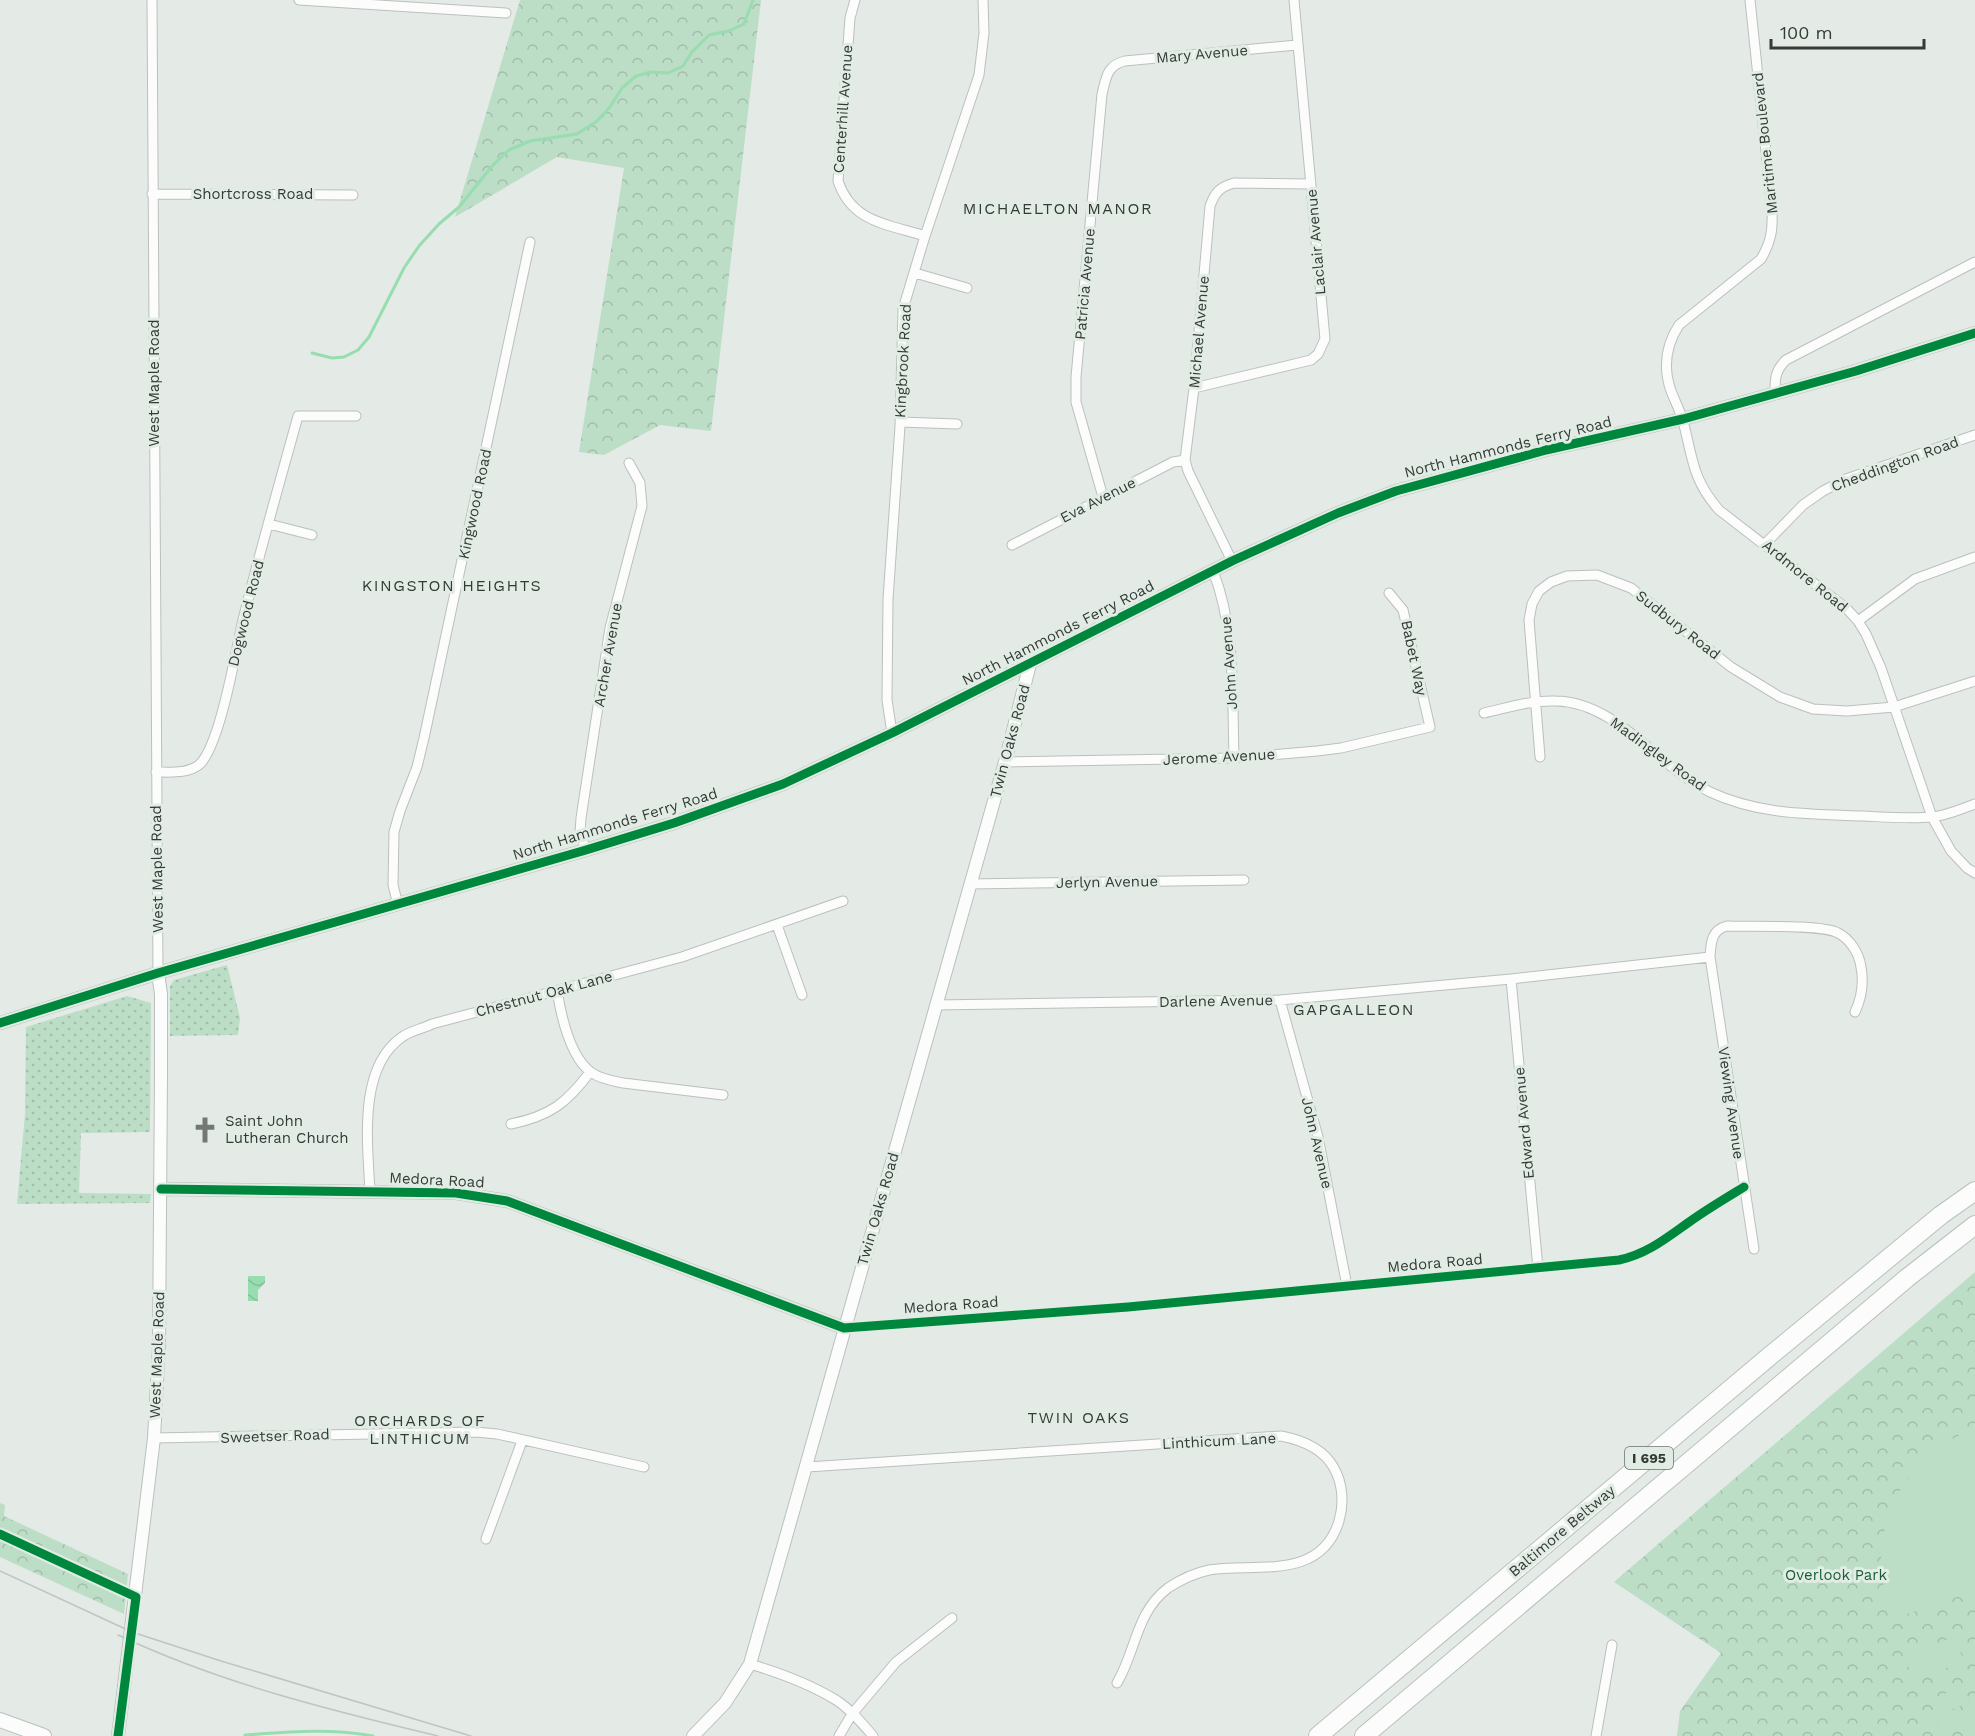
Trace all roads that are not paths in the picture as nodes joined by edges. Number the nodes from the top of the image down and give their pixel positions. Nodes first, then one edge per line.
1 (152, 0) edge
2 (299, 0) edge
3 (855, 0) edge
4 (983, 0) edge
5 (1294, 0) edge
6 (1750, 0) edge
7 (506, 13) dead end
8 (1297, 45) junction
9 (1109, 69) joint
10 (1311, 184) junction
11 (152, 194) junction
12 (353, 195) dead end
13 (925, 236) junction
14 (530, 242) dead end
15 (1975, 262) edge
16 (915, 273) junction
17 (967, 288) dead end
18 (1975, 333) edge
19 (1194, 388) junction
20 (1775, 393) junction
21 (356, 416) dead end
22 (1683, 419) junction
23 (900, 422) junction
24 (957, 424) dead end
25 (1975, 435) edge
26 (1185, 460) junction
27 (629, 463) dead end
28 (1103, 497) junction
29 (269, 524) junction
30 (312, 535) dead end
31 (1765, 544) junction
32 (1012, 545) dead end
33 (1975, 557) edge
34 (1232, 561) junction
35 (1213, 571) junction
36 (1389, 593) dead end
37 (1858, 621) junction
38 (1030, 664) junction
39 (1975, 681) edge
40 (1536, 702) junction
41 (1894, 707) junction
42 (1484, 713) dead end
43 (1430, 727) joint
44 (892, 733) junction
45 (1540, 757) dead end
46 (1234, 758) junction
47 (1005, 762) junction
48 (156, 772) junction
49 (1975, 804) edge
50 (1932, 817) junction
51 (586, 850) junction
52 (1975, 873) edge
53 (1244, 880) dead end
54 (970, 884) junction
55 (843, 901) dead end
56 (398, 905) junction
57 (777, 925) junction
58 (1710, 957) junction
59 (158, 973) junction
60 (1511, 979) junction
61 (557, 991) junction
62 (802, 995) dead end
63 (1280, 1000) junction
64 (935, 1005) junction
65 (1855, 1012) dead end
66 (0, 1023) edge
67 (590, 1072) junction
68 (723, 1095) dead end
69 (511, 1124) dead end
70 (1744, 1187) junction
71 (161, 1189) junction
72 (1975, 1191) edge
73 (370, 1192) junction
74 (1975, 1225) edge
75 (1754, 1249) dead end
76 (1538, 1268) junction
77 (1347, 1286) junction
78 (844, 1328) junction
79 (154, 1438) junction
80 (522, 1441) junction
81 (644, 1467) dead end
82 (807, 1467) junction
83 (486, 1539) dead end
84 (952, 1618) dead end
85 (1612, 1645) dead end
86 (750, 1664) junction
87 (1117, 1683) dead end
88 (852, 1714) junction
89 (0, 1720) edge
90 (1320, 1733) edge
91 (44, 1736) edge
92 (118, 1736) edge
93 (693, 1736) edge
94 (839, 1736) edge
95 (873, 1736) edge
96 (1364, 1736) edge
97 (1596, 1736) edge

1 - 11 street, West Maple Road
2 - 7 street
3 - 13 street, Centerhill Avenue
4 - 13 street, Kingbrook Road
5 - 8 street, Laclair Avenue
6 - 22 street, Maritime Boulevard
8 - 9 street, Mary Avenue
8 - 10 street, Laclair Avenue
9 - 28 street, Patricia Avenue
10 - 19 street, Michael Avenue
10 - 19 street, Laclair Avenue
11 - 12 street, Shortcross Road
11 - 48 street, West Maple Road
13 - 16 street, Kingbrook Road
14 - 56 street, Kingwood Road
15 - 20 street
16 - 17 street
16 - 23 street, Kingbrook Road
18 - 20 street, North Hammonds Ferry Road
19 - 26 street, Michael Avenue
20 - 22 street, North Hammonds Ferry Road
21 - 29 street, Dogwood Road
22 - 31 street, Ardmore Road
22 - 34 street, North Hammonds Ferry Road
23 - 24 street
23 - 44 street, Kingbrook Road
25 - 31 street, Cheddington Road
26 - 28 street, Eva Avenue
26 - 34 street, Michael Avenue
27 - 51 street, Archer Avenue
28 - 32 street, Eva Avenue
29 - 30 street
29 - 48 street, Dogwood Road
31 - 37 street, Ardmore Road
33 - 37 street
34 - 35 street, North Hammonds Ferry Road
35 - 38 street, North Hammonds Ferry Road
35 - 46 street, John Avenue
36 - 43 street, Babet Way
37 - 41 street, Ardmore Road
38 - 44 street, North Hammonds Ferry Road
38 - 47 street, Twin Oaks Road
39 - 41 street, Sudbury Road
40 - 41 street, Sudbury Road
40 - 42 street, Madingley Road
40 - 45 street, Sudbury Road
40 - 50 street, Madingley Road
41 - 50 street, Ardmore Road
43 - 46 street, Jerome Avenue
44 - 51 street, North Hammonds Ferry Road
46 - 47 street, Jerome Avenue
47 - 54 street, Twin Oaks Road
48 - 59 street, West Maple Road
49 - 50 street, Madingley Road
50 - 52 street, Ardmore Road
51 - 56 street, North Hammonds Ferry Road
53 - 54 street, Jerlyn Avenue
54 - 64 street, Twin Oaks Road
55 - 57 street, Chestnut Oak Lane
56 - 59 street, North Hammonds Ferry Road
57 - 61 street, Chestnut Oak Lane
57 - 62 street
58 - 60 street, Darlene Avenue
58 - 65 street
58 - 70 street, Viewing Avenue
59 - 66 street, North Hammonds Ferry Road
59 - 71 street, West Maple Road
60 - 63 street, Darlene Avenue
60 - 76 street, Edward Avenue
61 - 67 street
61 - 73 street, Chestnut Oak Lane
63 - 64 street, Darlene Avenue
63 - 77 street, John Avenue
64 - 78 street, Twin Oaks Road
67 - 68 street
67 - 69 street
70 - 75 street, Viewing Avenue
70 - 76 street, Medora Road
71 - 73 street, Medora Road
71 - 79 street, West Maple Road
72 - 90 highway, Baltimore Beltway / I 695
73 - 78 street, Medora Road
74 - 96 highway, Baltimore Beltway / I 695
76 - 77 street, Medora Road
77 - 78 street, Medora Road
78 - 82 street, Twin Oaks Road
79 - 80 street, Sweetser Road
79 - 92 street, West Maple Road
80 - 81 street, Sweetser Road
80 - 83 street
82 - 86 street, Twin Oaks Road
82 - 87 street, Linthicum Lane
84 - 88 street
85 - 97 street
86 - 88 street
86 - 93 street, Twin Oaks Road
88 - 94 street
88 - 95 street
89 - 91 main road

